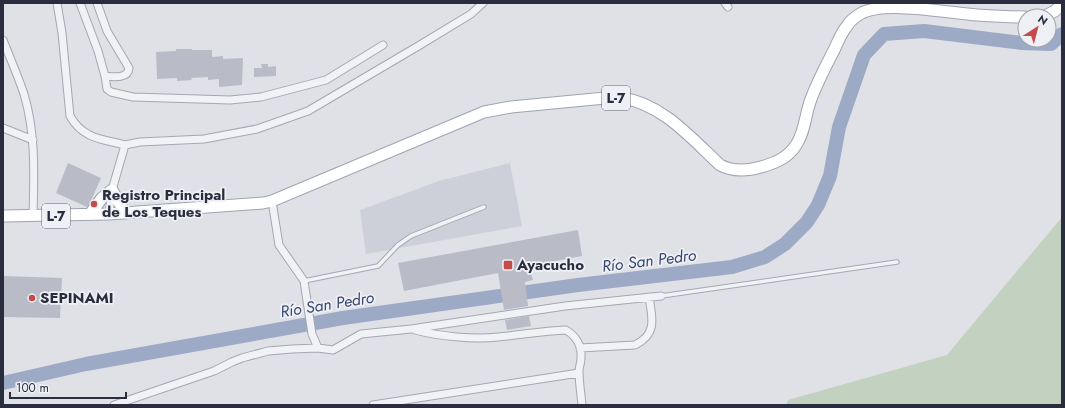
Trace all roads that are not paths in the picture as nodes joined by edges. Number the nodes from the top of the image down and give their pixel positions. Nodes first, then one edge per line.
1 (57, 3) edge
2 (80, 3) edge
3 (97, 3) edge
4 (483, 3) edge
5 (1017, 17) edge
6 (3, 40) edge
7 (383, 45) dead end
8 (105, 76) junction
9 (3, 128) edge
10 (33, 140) junction
11 (125, 145) junction
12 (112, 190) junction
13 (272, 201) junction
14 (484, 207) dead end
15 (125, 213) junction
16 (90, 214) junction
17 (109, 214) junction
18 (3, 216) edge
19 (33, 216) junction
20 (897, 262) dead end
21 (304, 281) junction
22 (662, 296) joint
23 (649, 297) junction
24 (411, 329) junction
25 (318, 348) junction
26 (580, 348) junction
27 (579, 373) junction
28 (114, 405) edge
29 (373, 405) edge
30 (582, 405) edge

1 - 11 street
2 - 8 street
3 - 8 street
4 - 11 street
5 - 13 main road, L-7
6 - 10 street
7 - 8 street
9 - 10 street
10 - 19 street
11 - 12 street
12 - 15 main road
12 - 16 main road
12 - 17 street
13 - 15 main road, L-7
13 - 21 street
14 - 21 lane
15 - 17 main road, L-7
16 - 17 main road, L-7
16 - 19 main road, L-7
18 - 19 main road, L-7
20 - 22 lane
21 - 25 street
22 - 23 street
23 - 24 street
23 - 26 street
24 - 25 street
24 - 26 street
25 - 28 street
26 - 27 street
27 - 29 street
27 - 30 street

